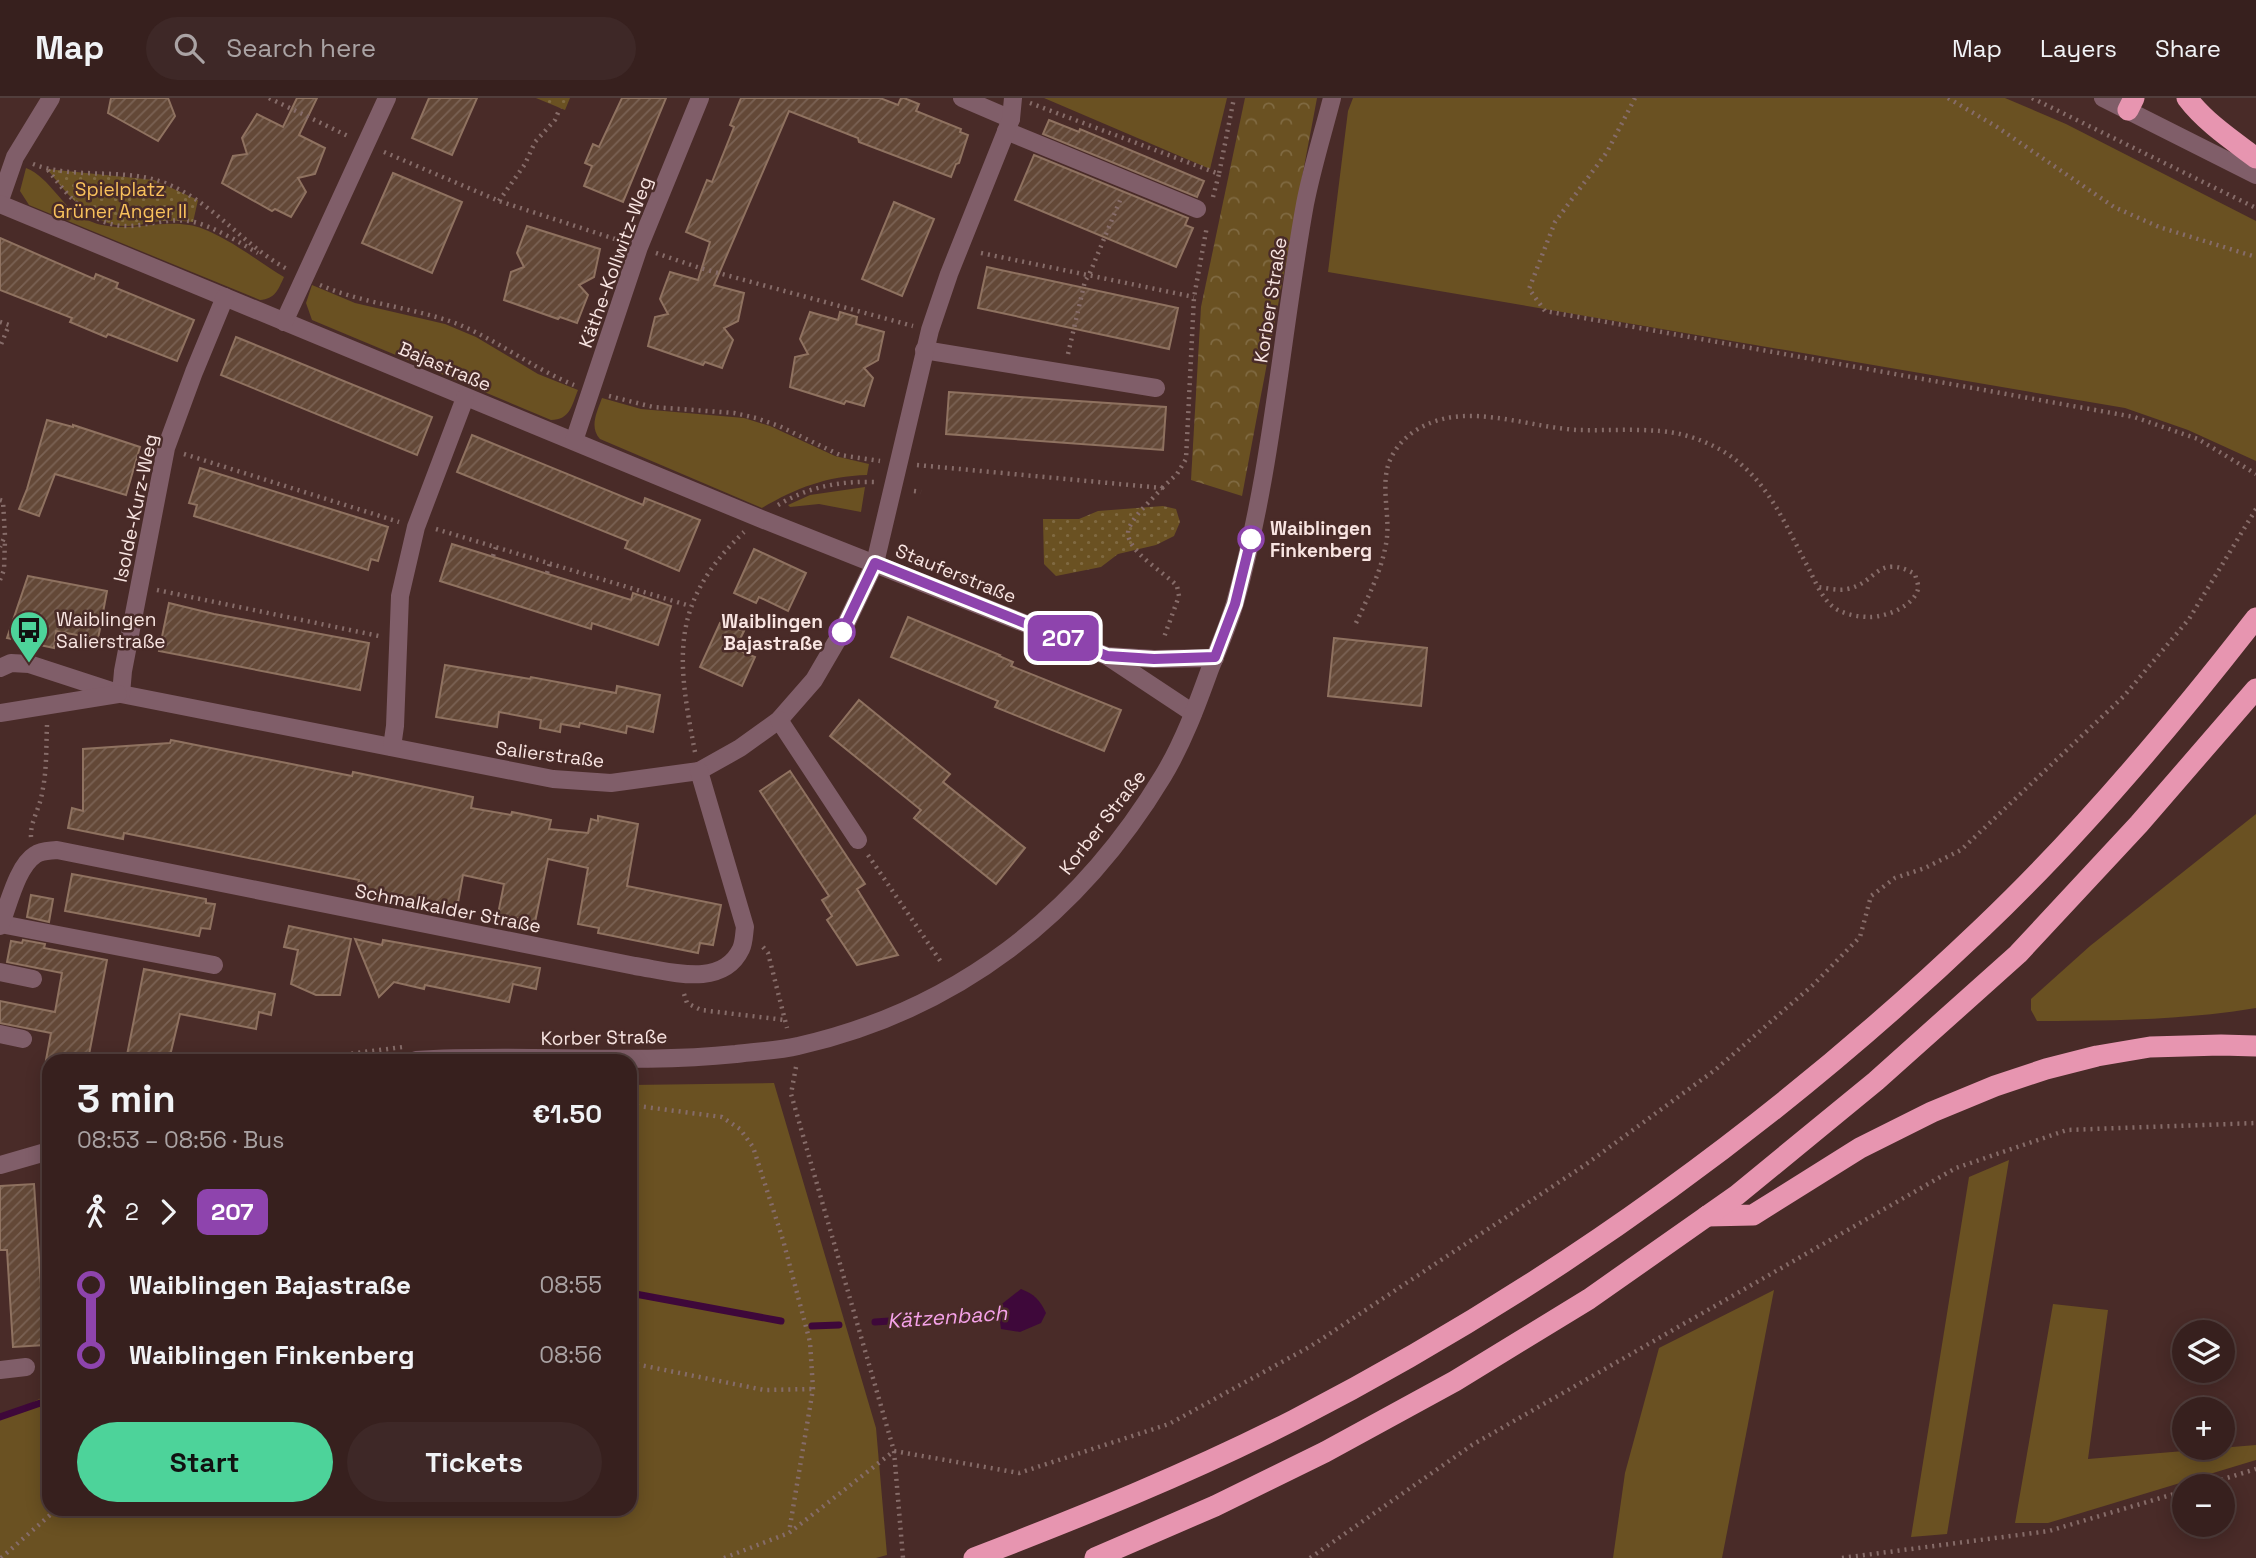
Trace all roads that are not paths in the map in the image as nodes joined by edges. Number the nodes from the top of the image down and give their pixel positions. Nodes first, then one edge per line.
1 (51, 98) edge
2 (387, 98) edge
3 (700, 98) edge
4 (962, 98) edge
5 (1013, 98) edge
6 (1332, 98) edge
7 (2103, 98) edge
8 (2187, 98) edge
9 (2131, 104) edge
10 (1009, 125) junction
11 (2256, 158) edge
12 (2256, 175) edge
13 (0, 202) edge
14 (1206, 208) road end
15 (225, 297) junction
16 (284, 322) junction
17 (925, 350) junction
18 (1156, 388) dead end
19 (465, 398) junction
20 (574, 441) junction
21 (875, 563) junction
22 (2256, 618) edge
23 (1107, 656) junction
24 (1215, 657) junction
25 (0, 668) edge
26 (2256, 689) edge
27 (121, 694) junction
28 (0, 713) edge
29 (1194, 713) junction
30 (779, 720) junction
31 (392, 747) junction
32 (699, 771) junction
33 (858, 840) road end
34 (0, 925) edge
35 (214, 965) dead end
36 (0, 972) edge
37 (33, 979) dead end
38 (0, 1034) edge
39 (23, 1039) dead end
40 (2256, 1046) edge
41 (637, 1060) edge
42 (42, 1153) edge
43 (0, 1165) edge
44 (1707, 1216) junction
45 (26, 1367) dead end
46 (0, 1370) edge
47 (974, 1558) edge
48 (1095, 1558) edge

1 - 13 street
2 - 16 street
3 - 20 street, Käthe-Kollwitz-Weg
4 - 10 street
5 - 10 street, Stauferstraße
6 - 24 street, Korber Straße
7 - 9 street
8 - 11 highway
9 - 12 street
10 - 14 street
10 - 17 street, Stauferstraße
13 - 15 street, Bajastraße
15 - 16 street, Bajastraße
15 - 27 street, Isolde-Kurz-Weg
16 - 19 street, Bajastraße
17 - 18 street
17 - 21 street, Stauferstraße
19 - 20 street, Bajastraße
19 - 31 street
20 - 21 street, Bajastraße
21 - 23 street, Stauferstraße
21 - 30 street, Salierstraße
22 - 47 highway
23 - 24 street, Stauferstraße
23 - 29 street, Stauferstraße
24 - 29 street, Korber Straße
25 - 27 street, Salierstraße
26 - 44 highway
27 - 28 street, Salierstraße
27 - 31 street, Salierstraße
29 - 41 street, Korber Straße
30 - 32 street, Salierstraße
30 - 33 street
31 - 32 street, Salierstraße
32 - 34 street, Schmalkalder Straße
34 - 35 street
36 - 37 street
38 - 39 street
40 - 44 highway
42 - 43 street
44 - 48 highway
45 - 46 street

